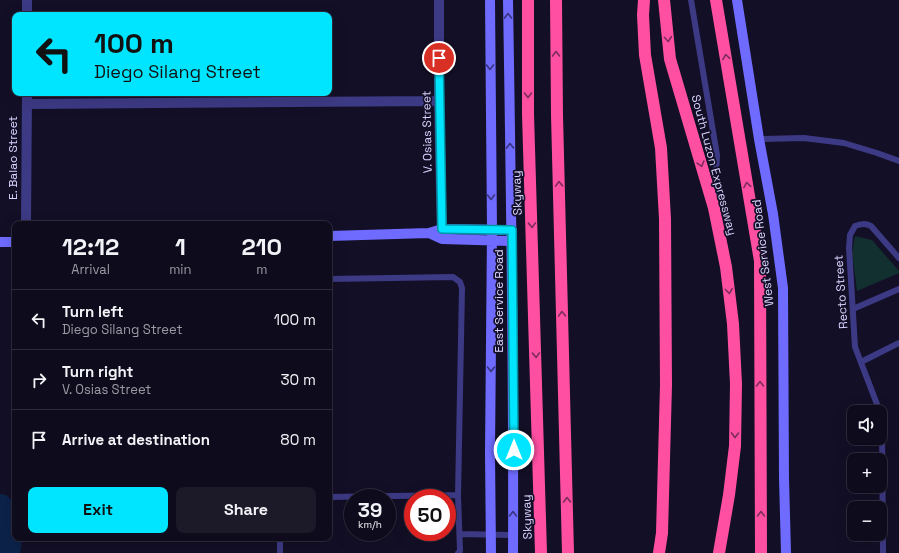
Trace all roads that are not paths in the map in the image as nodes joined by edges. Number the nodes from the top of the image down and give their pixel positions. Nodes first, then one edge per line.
1 (27, 0) edge
2 (439, 0) edge
3 (490, 0) edge
4 (508, 0) edge
5 (528, 0) edge
6 (556, 0) edge
7 (644, 0) edge
8 (664, 0) edge
9 (692, 0) edge
10 (716, 0) edge
11 (737, 0) edge
12 (27, 12) edge
13 (27, 96) edge
14 (439, 101) junction
15 (27, 104) junction
16 (759, 140) junction
17 (899, 161) edge
18 (714, 208) junction
19 (26, 221) edge
20 (492, 230) junction
21 (512, 230) junction
22 (442, 234) junction
23 (332, 236) edge
24 (491, 241) junction
25 (512, 241) junction
26 (0, 242) edge
27 (12, 242) edge
28 (899, 258) edge
29 (332, 279) edge
30 (899, 289) edge
31 (852, 309) junction
32 (899, 343) edge
33 (861, 362) junction
34 (877, 405) edge
35 (882, 445) edge
36 (458, 495) junction
37 (332, 497) edge
38 (460, 534) junction
39 (491, 535) junction
40 (513, 535) junction
41 (280, 541) edge
42 (280, 553) edge
43 (458, 553) edge
44 (491, 553) edge
45 (513, 553) edge
46 (541, 553) edge
47 (568, 553) edge
48 (659, 553) edge
49 (720, 553) edge
50 (761, 553) edge
51 (786, 553) edge
52 (883, 553) edge

1 - 12 street
2 - 14 street, V. Osias Street
3 -> 20 main road, East Service Road
21 -> 4 main road, East Service Road
5 -> 46 highway, Skyway
47 -> 6 highway
7 - 48 highway
8 -> 18 highway, South Luzon Expressway
9 - 18 lane
50 -> 10 highway, South Luzon Expressway
11 - 16 main road, West Service Road
13 - 15 street, E. Balao Street
14 - 15 street
14 - 22 street, V. Osias Street
15 - 19 street, E. Balao Street
16 - 17 lane
16 - 51 main road, West Service Road
18 -> 49 highway, South Luzon Expressway
20 - 21 main road
20 - 22 main road
20 - 24 main road, East Service Road
21 - 25 main road, East Service Road
22 - 23 main road
22 - 24 main road
24 - 25 main road
24 -> 39 main road, East Service Road
40 -> 25 main road, East Service Road
26 - 27 main road
28 - 31 lane, Recto Street
29 - 36 lane
30 - 31 lane
31 - 33 lane, Recto Street
32 - 33 lane
33 - 34 lane, Recto Street
35 - 52 lane, Recto Street
36 - 37 lane
36 - 38 lane
38 - 39 lane
38 - 43 lane
39 - 40 lane
39 - 44 main road, East Service Road
40 - 45 main road, East Service Road
41 - 42 lane

